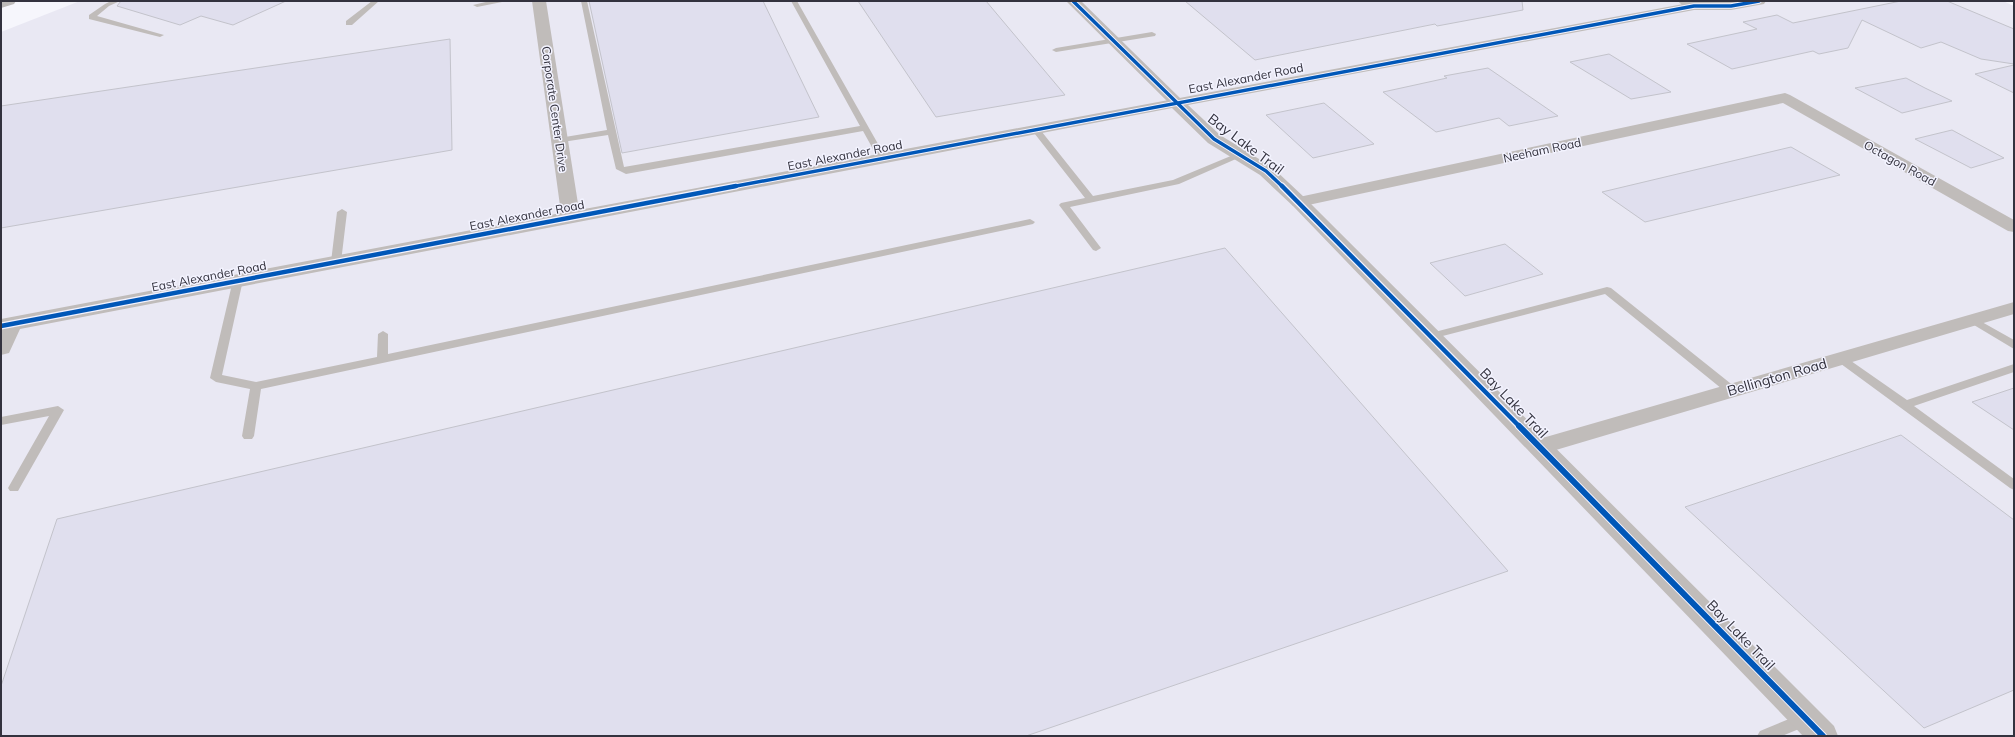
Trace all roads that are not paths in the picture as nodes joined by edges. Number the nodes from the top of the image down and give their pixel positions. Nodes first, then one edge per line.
1 (9, 1) edge
2 (117, 1) edge
3 (376, 1) edge
4 (504, 1) edge
5 (539, 1) edge
6 (584, 1) edge
7 (794, 1) edge
8 (1073, 1) edge
9 (1759, 1) edge
10 (1694, 3) edge
11 (1, 4) edge
12 (477, 5) dead end
13 (349, 23) dead end
14 (160, 34) dead end
15 (1152, 34) dead end
16 (1114, 40) junction
17 (1056, 50) dead end
18 (1785, 98) joint
19 (1176, 102) junction
20 (865, 128) junction
21 (1035, 129) junction
22 (611, 132) junction
23 (560, 141) junction
24 (1241, 155) junction
25 (882, 158) junction
26 (1091, 200) junction
27 (1299, 202) junction
28 (342, 212) dead end
29 (571, 217) junction
30 (1030, 222) dead end
31 (2014, 227) edge
32 (1096, 248) dead end
33 (336, 262) junction
34 (238, 280) junction
35 (2014, 308) edge
36 (1973, 320) junction
37 (7, 325) edge
38 (383, 334) dead end
39 (1431, 336) junction
40 (2014, 345) edge
41 (1, 348) edge
42 (1841, 358) junction
43 (382, 360) junction
44 (2014, 368) edge
45 (256, 386) junction
46 (1731, 390) junction
47 (1905, 405) junction
48 (1, 421) edge
49 (248, 436) dead end
50 (1540, 447) junction
51 (2014, 485) edge
52 (14, 488) dead end
53 (1807, 719) junction
54 (1765, 736) edge
55 (1823, 736) edge

1 - 11 highway
2 - 14 lane
3 - 13 lane
4 - 12 lane
5 - 23 street, Corporate Center Drive
6 - 22 lane
7 - 20 lane
8 - 16 street
9 - 10 street, East Alexander Road
10 - 19 street, East Alexander Road
15 - 16 lane
16 - 17 lane
16 - 19 street
18 - 27 street, Neeham Road
18 - 31 street, Octagon Road
19 - 21 street, East Alexander Road
19 - 24 street, Bay Lake Trail
20 - 22 lane
20 - 25 lane
21 - 25 street, East Alexander Road
21 - 26 lane
22 - 23 lane
23 - 29 street, Corporate Center Drive
24 - 26 lane
24 - 27 street, Bay Lake Trail
25 - 29 street, East Alexander Road
26 - 32 lane
27 - 39 street, Bay Lake Trail
28 - 33 lane
29 - 33 street, East Alexander Road
30 - 43 lane
33 - 34 street, East Alexander Road
34 - 37 street, East Alexander Road
34 - 45 lane
35 - 36 street, Bellington Road
36 - 40 lane
36 - 42 street, Bellington Road
37 - 41 street
38 - 43 lane
39 - 46 lane
39 - 50 street, Bay Lake Trail
42 - 46 street, Bellington Road
42 - 47 lane
43 - 45 lane
44 - 47 lane
45 - 49 lane
46 - 50 street, Bellington Road
47 - 51 lane
48 - 52 lane
50 - 53 street, Bay Lake Trail
53 - 54 lane
53 - 55 street, Bay Lake Trail

